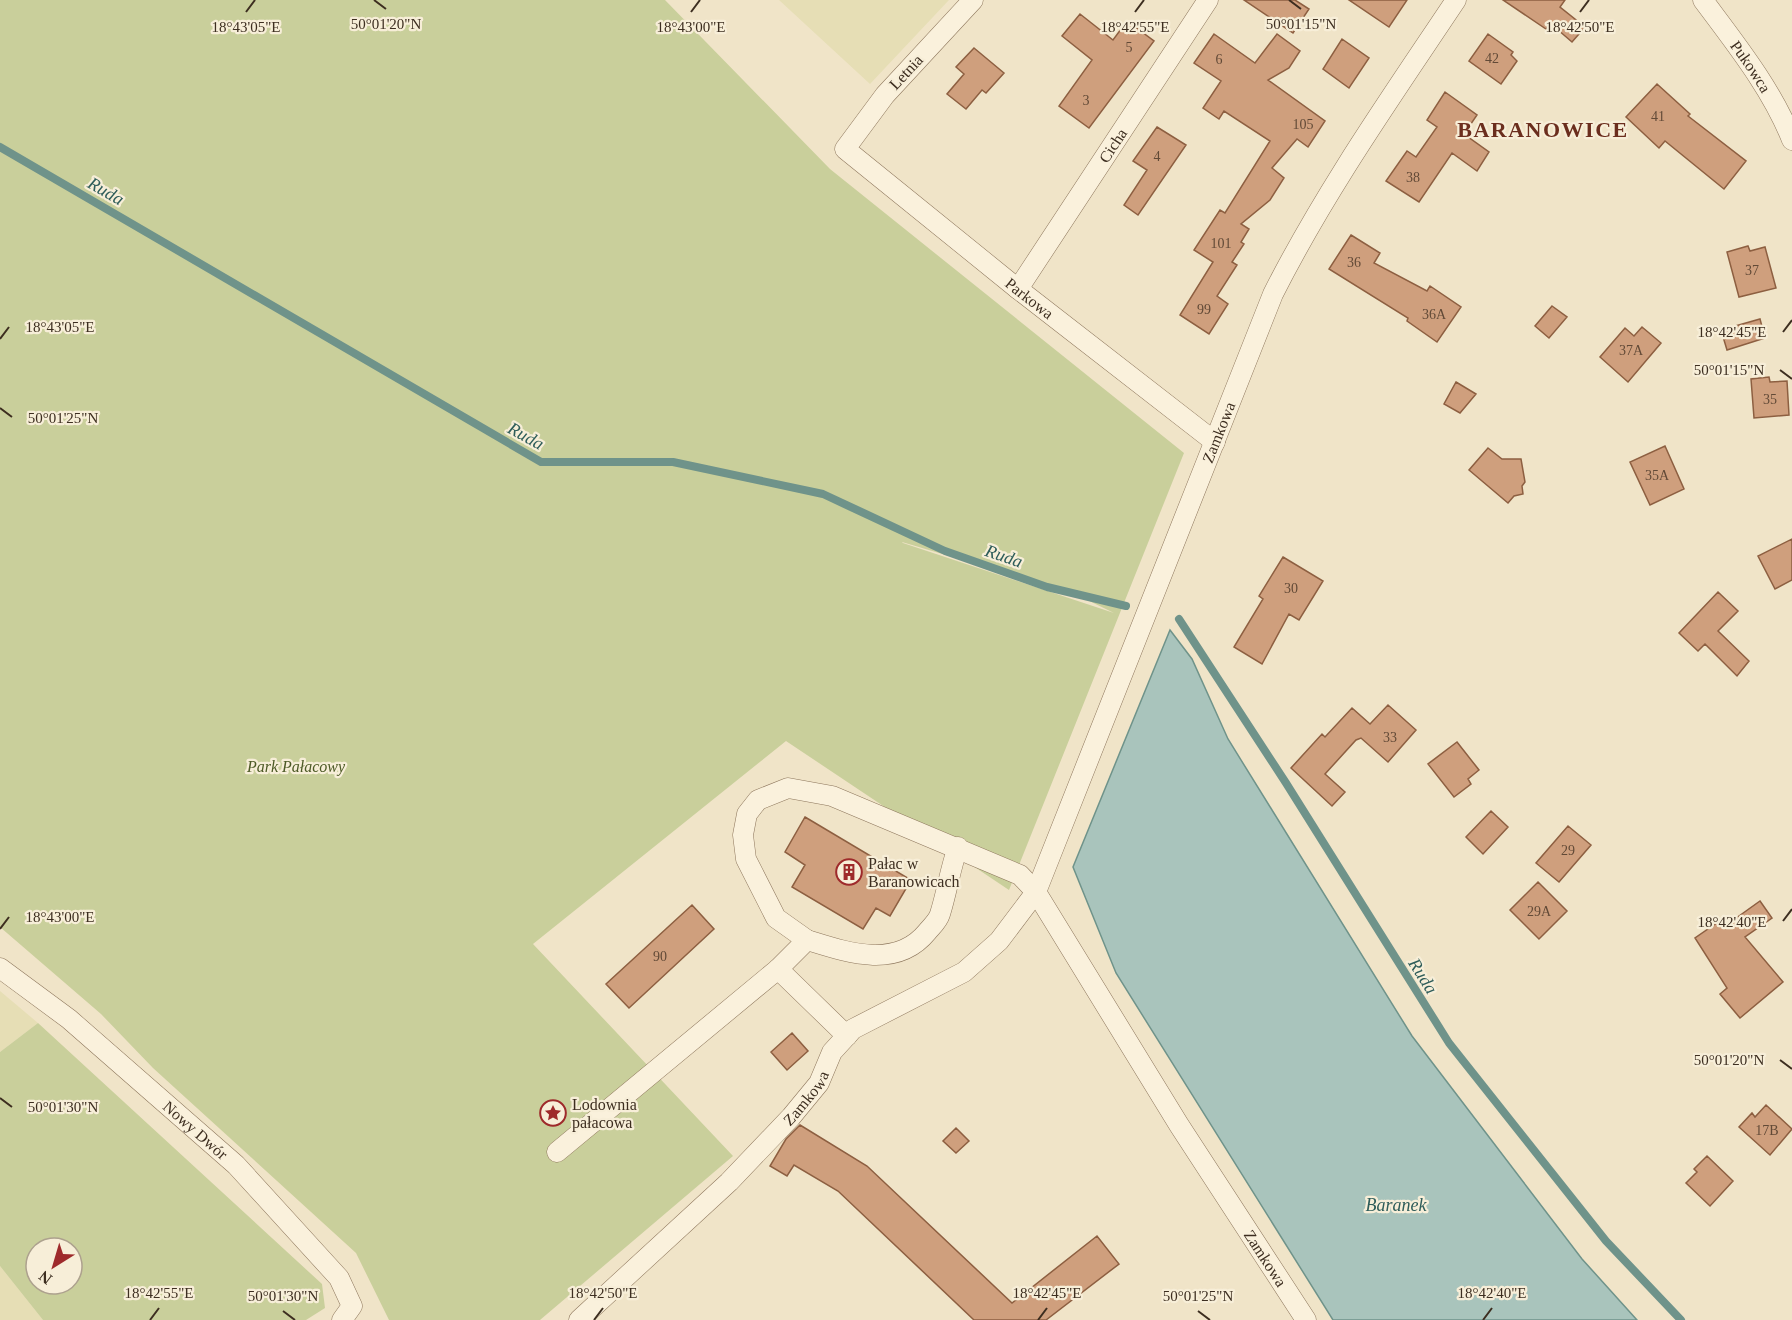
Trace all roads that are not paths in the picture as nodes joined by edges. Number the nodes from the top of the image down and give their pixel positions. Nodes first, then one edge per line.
1 (972, 0) edge
2 (1208, 0) edge
3 (1456, 0) edge
4 (1706, 1) edge
5 (1792, 140) edge
6 (845, 149) joint
7 (1018, 289) junction
8 (1215, 442) junction
9 (958, 848) junction
10 (1036, 892) junction
11 (807, 940) junction
12 (0, 968) edge
13 (778, 969) junction
14 (847, 1036) junction
15 (557, 1152) dead end
16 (342, 1320) edge
17 (579, 1320) edge
18 (1306, 1320) edge

1 - 6 street, Letnia
2 - 7 street, Cicha
3 - 8 street, Zamkowa
4 - 5 street, Pukowca
6 - 7 street, Parkowa
7 - 8 street, Parkowa
8 - 10 street, Zamkowa
9 - 10 street
9 - 11 street
9 - 11 street
10 - 14 street, Zamkowa
10 - 18 street, Zamkowa
11 - 13 street
12 - 16 street, Nowy Dwór
13 - 14 street
13 - 15 street
14 - 17 street, Zamkowa

